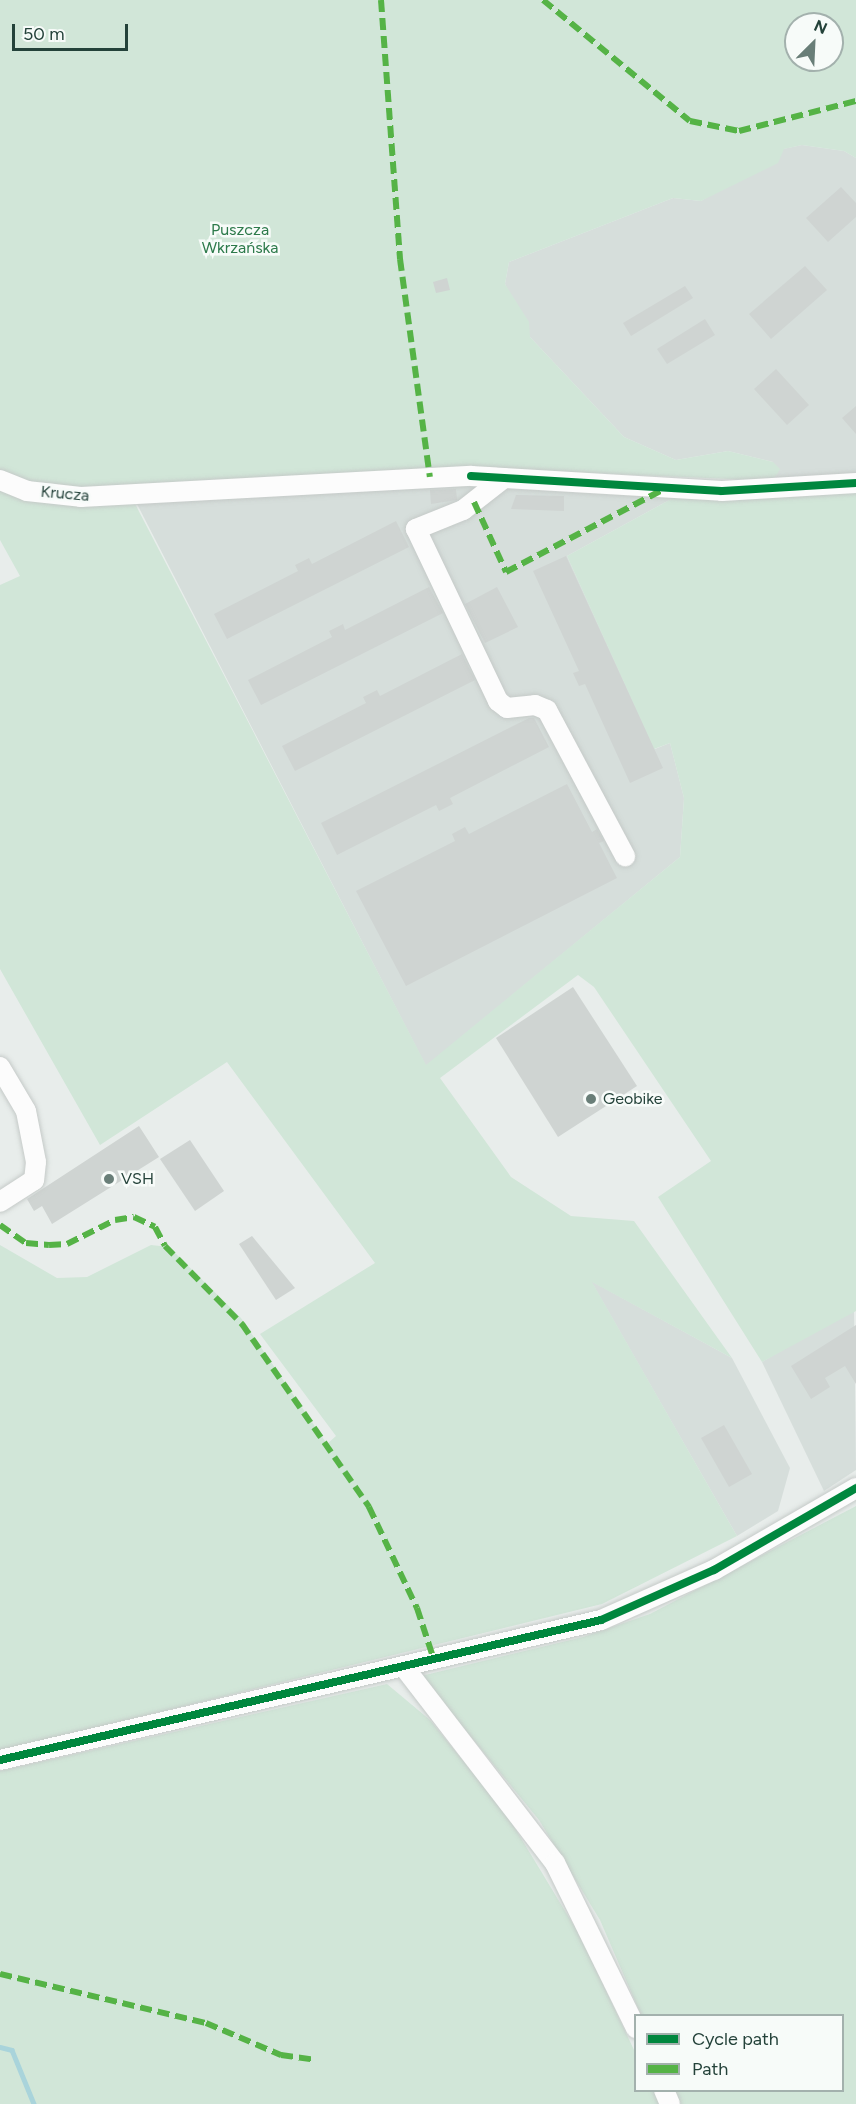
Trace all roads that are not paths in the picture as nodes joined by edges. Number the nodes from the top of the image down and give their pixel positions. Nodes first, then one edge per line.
1 (504, 478) junction
2 (0, 480) edge
3 (856, 483) edge
4 (625, 856) dead end
5 (0, 1067) edge
6 (0, 1202) edge
7 (856, 1488) edge
8 (404, 1667) junction
9 (0, 1760) edge
10 (634, 2024) edge

1 - 2 street, Krucza
1 - 3 street, Krucza
1 - 4 street
5 - 6 street
7 - 8 street
8 - 9 street
8 - 10 street

